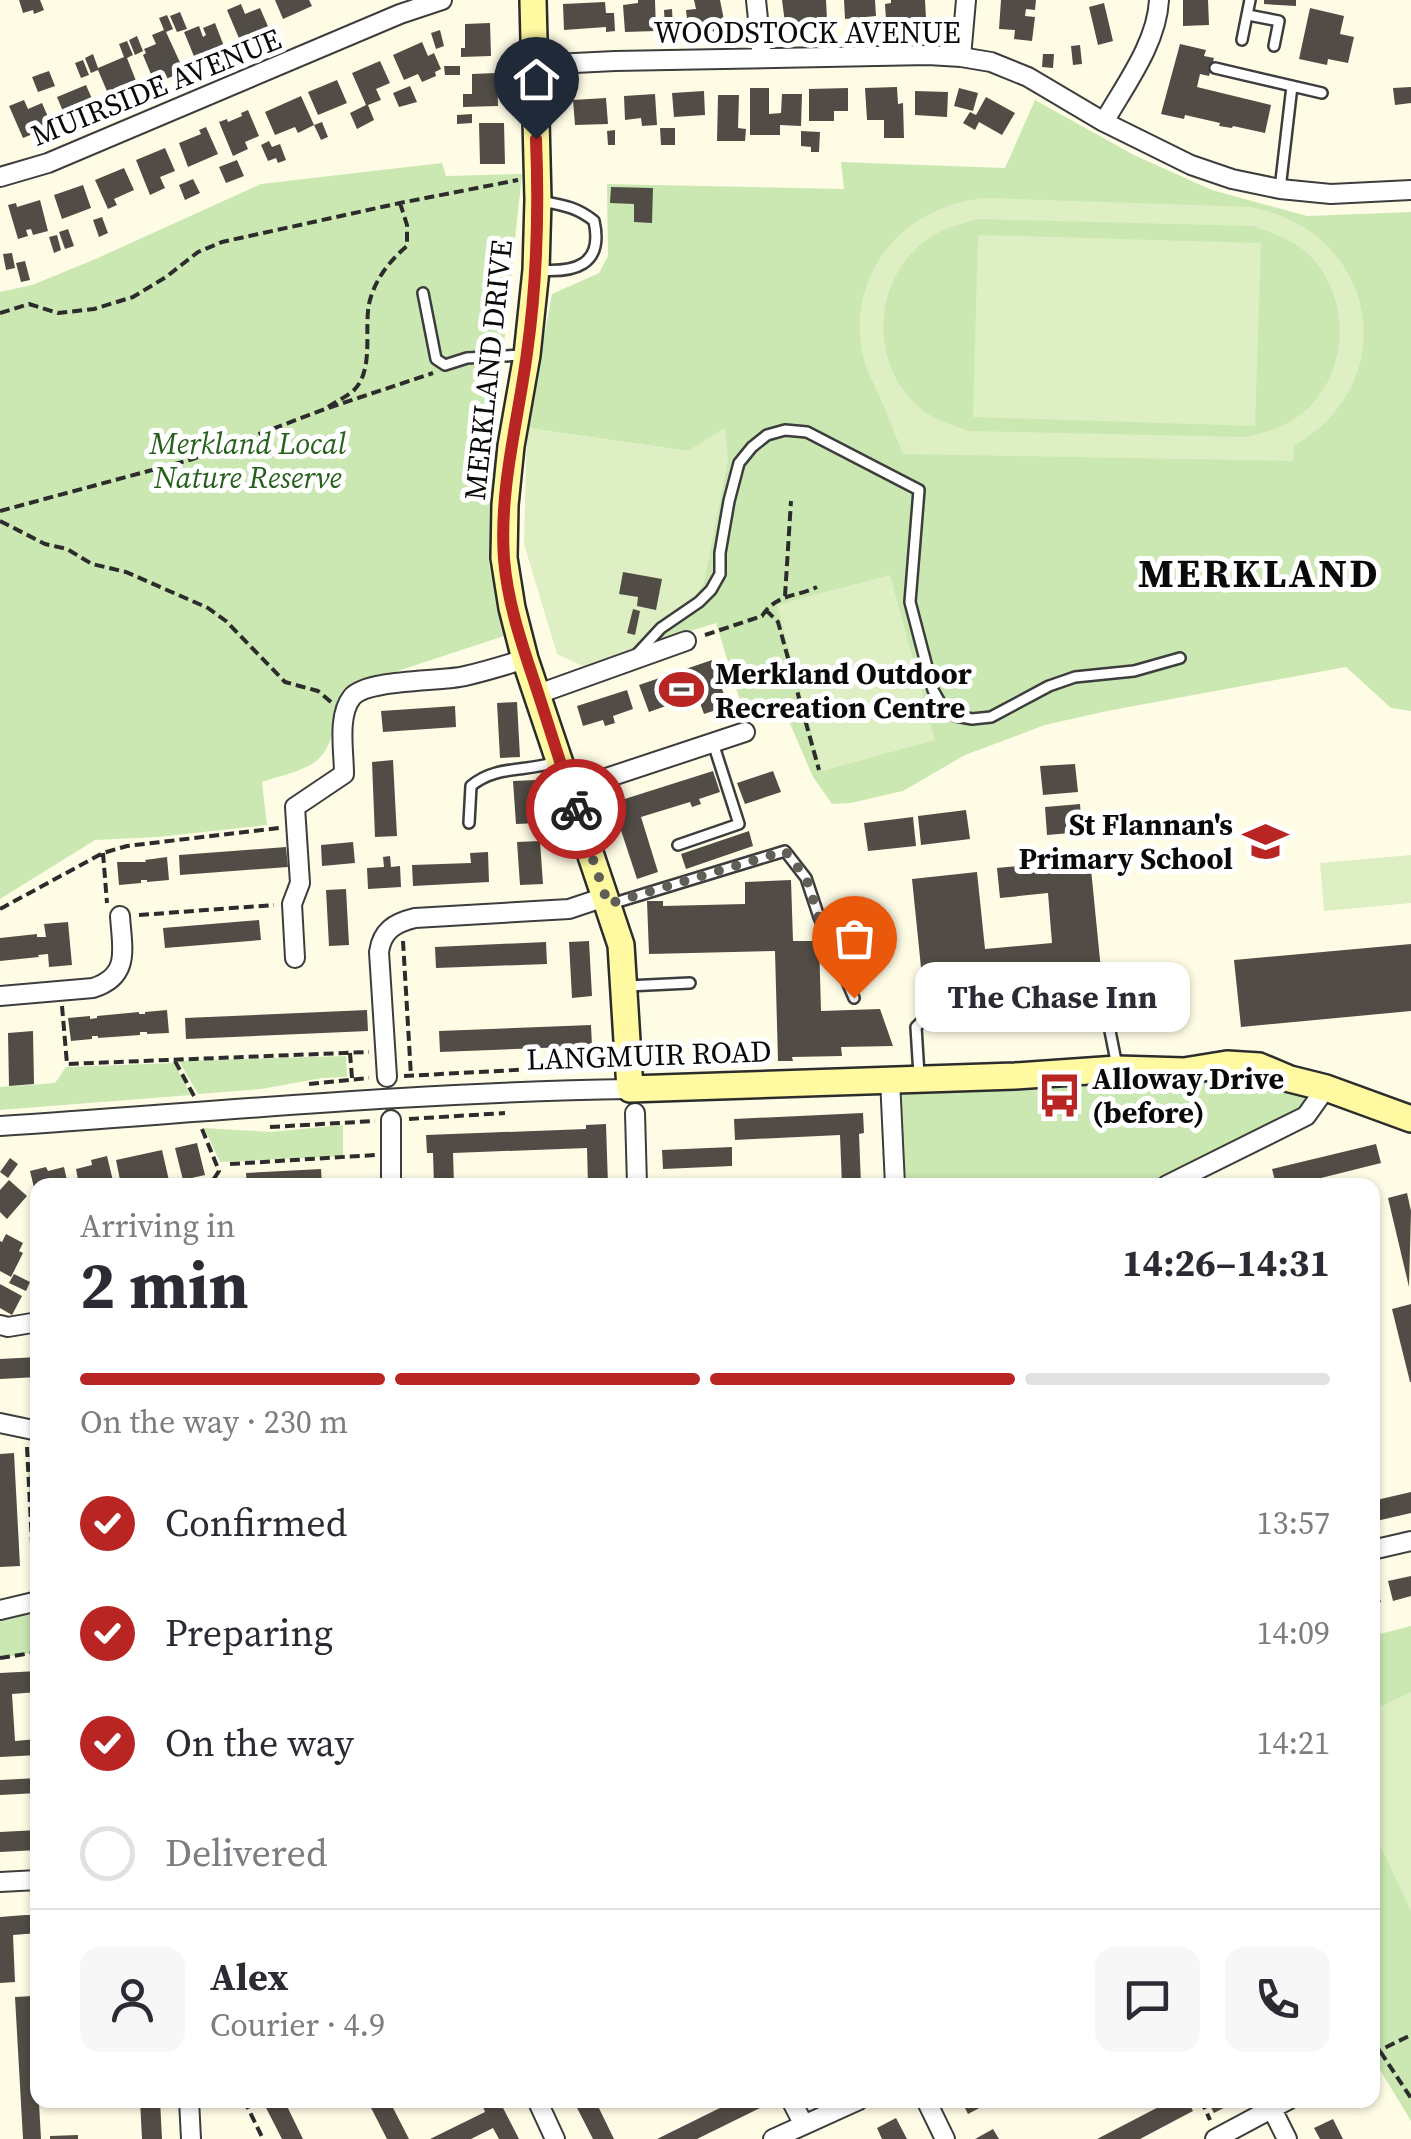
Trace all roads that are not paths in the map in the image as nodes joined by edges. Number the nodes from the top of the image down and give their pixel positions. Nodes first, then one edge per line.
1 (442, 0) edge
2 (533, 0) edge
3 (756, 0) edge
4 (966, 0) edge
5 (1159, 0) edge
6 (1250, 0) edge
7 (1248, 15) junction
8 (1242, 40) dead end
9 (1274, 46) dead end
10 (960, 56) junction
11 (762, 58) junction
12 (534, 65) junction
13 (1216, 68) dead end
14 (1292, 86) junction
15 (1322, 92) dead end
16 (1104, 122) junction
17 (0, 177) edge
18 (538, 188) junction
19 (1280, 189) junction
20 (1411, 190) edge
21 (536, 270) junction
22 (424, 292) dead end
23 (527, 354) junction
24 (686, 642) dead end
25 (525, 658) junction
26 (1180, 658) dead end
27 (632, 660) junction
28 (538, 694) junction
29 (746, 732) dead end
30 (712, 743) junction
31 (560, 761) junction
32 (570, 790) junction
33 (469, 824) dead end
34 (678, 845) dead end
35 (607, 901) junction
36 (120, 916) road end
37 (295, 958) dead end
38 (690, 983) dead end
39 (624, 986) junction
40 (0, 996) edge
41 (854, 998) dead end
42 (1117, 1069) junction
43 (387, 1077) dead end
44 (920, 1078) junction
45 (890, 1079) junction
46 (1326, 1088) junction
47 (632, 1101) junction
48 (1411, 1119) edge
49 (391, 1120) road end
50 (0, 1126) edge
51 (1210, 1165) junction
52 (392, 1178) edge
53 (636, 1178) edge
54 (895, 1178) edge
55 (1182, 1178) edge
56 (1213, 1178) edge
57 (30, 1323) edge
58 (0, 1325) edge
59 (0, 1424) edge
60 (30, 1430) edge
61 (1411, 1541) edge
62 (1380, 1548) edge
63 (30, 1603) edge
64 (0, 1610) edge
65 (30, 1880) edge
66 (0, 1882) edge
67 (189, 2108) edge
68 (541, 2108) edge
69 (795, 2108) edge
70 (841, 2108) edge
71 (930, 2108) edge
72 (1273, 2108) edge
73 (1281, 2108) edge
74 (804, 2125) junction
75 (1217, 2138) edge
76 (191, 2139) edge
77 (555, 2139) edge
78 (773, 2139) edge
79 (946, 2139) edge
80 (1287, 2139) edge

1 - 17 street, MUIRSIDE AVENUE
2 - 12 street, MERKLAND DRIVE
3 - 11 street
4 - 10 street
5 - 16 street
6 - 7 lane
7 - 8 lane
7 - 9 lane
10 - 11 street, WOODSTOCK AVENUE
10 - 16 street, WOODSTOCK AVENUE
11 - 12 street, WOODSTOCK AVENUE
12 - 18 street, MERKLAND DRIVE
13 - 14 lane
14 - 15 lane
14 - 19 lane
16 - 19 street, WOODSTOCK AVENUE
18 - 21 street, MERKLAND DRIVE
18 - 21 lane
19 - 20 street, WOODSTOCK AVENUE
21 - 23 street, MERKLAND DRIVE
22 - 23 lane
23 - 25 street, MERKLAND DRIVE
24 - 27 street
25 - 28 street, MERKLAND DRIVE
25 - 37 street
26 - 27 lane
27 - 28 street
28 - 31 street, MERKLAND DRIVE
29 - 30 street
30 - 32 street
30 - 34 lane
31 - 32 street, MERKLAND DRIVE
31 - 33 lane
32 - 35 street, MERKLAND DRIVE
35 - 39 street, MERKLAND DRIVE
35 - 41 lane
35 - 43 street
36 - 40 street
38 - 39 lane
39 - 47 street, MERKLAND DRIVE
42 - 44 street, LANGMUIR ROAD
42 - 44 lane
42 - 46 street, LANGMUIR ROAD
44 - 45 street, LANGMUIR ROAD
45 - 47 street, LANGMUIR ROAD
45 - 54 street
46 - 48 street, LANGMUIR ROAD
46 - 51 street
47 - 50 street, LANGMUIR ROAD
47 - 53 street
49 - 52 street
51 - 55 street
51 - 56 street
57 - 58 street
59 - 60 street
61 - 62 street
63 - 64 street
65 - 66 street
67 - 76 street
68 - 77 street
69 - 74 street
70 - 74 street
71 - 79 street
72 - 75 street
73 - 80 street
74 - 78 street

